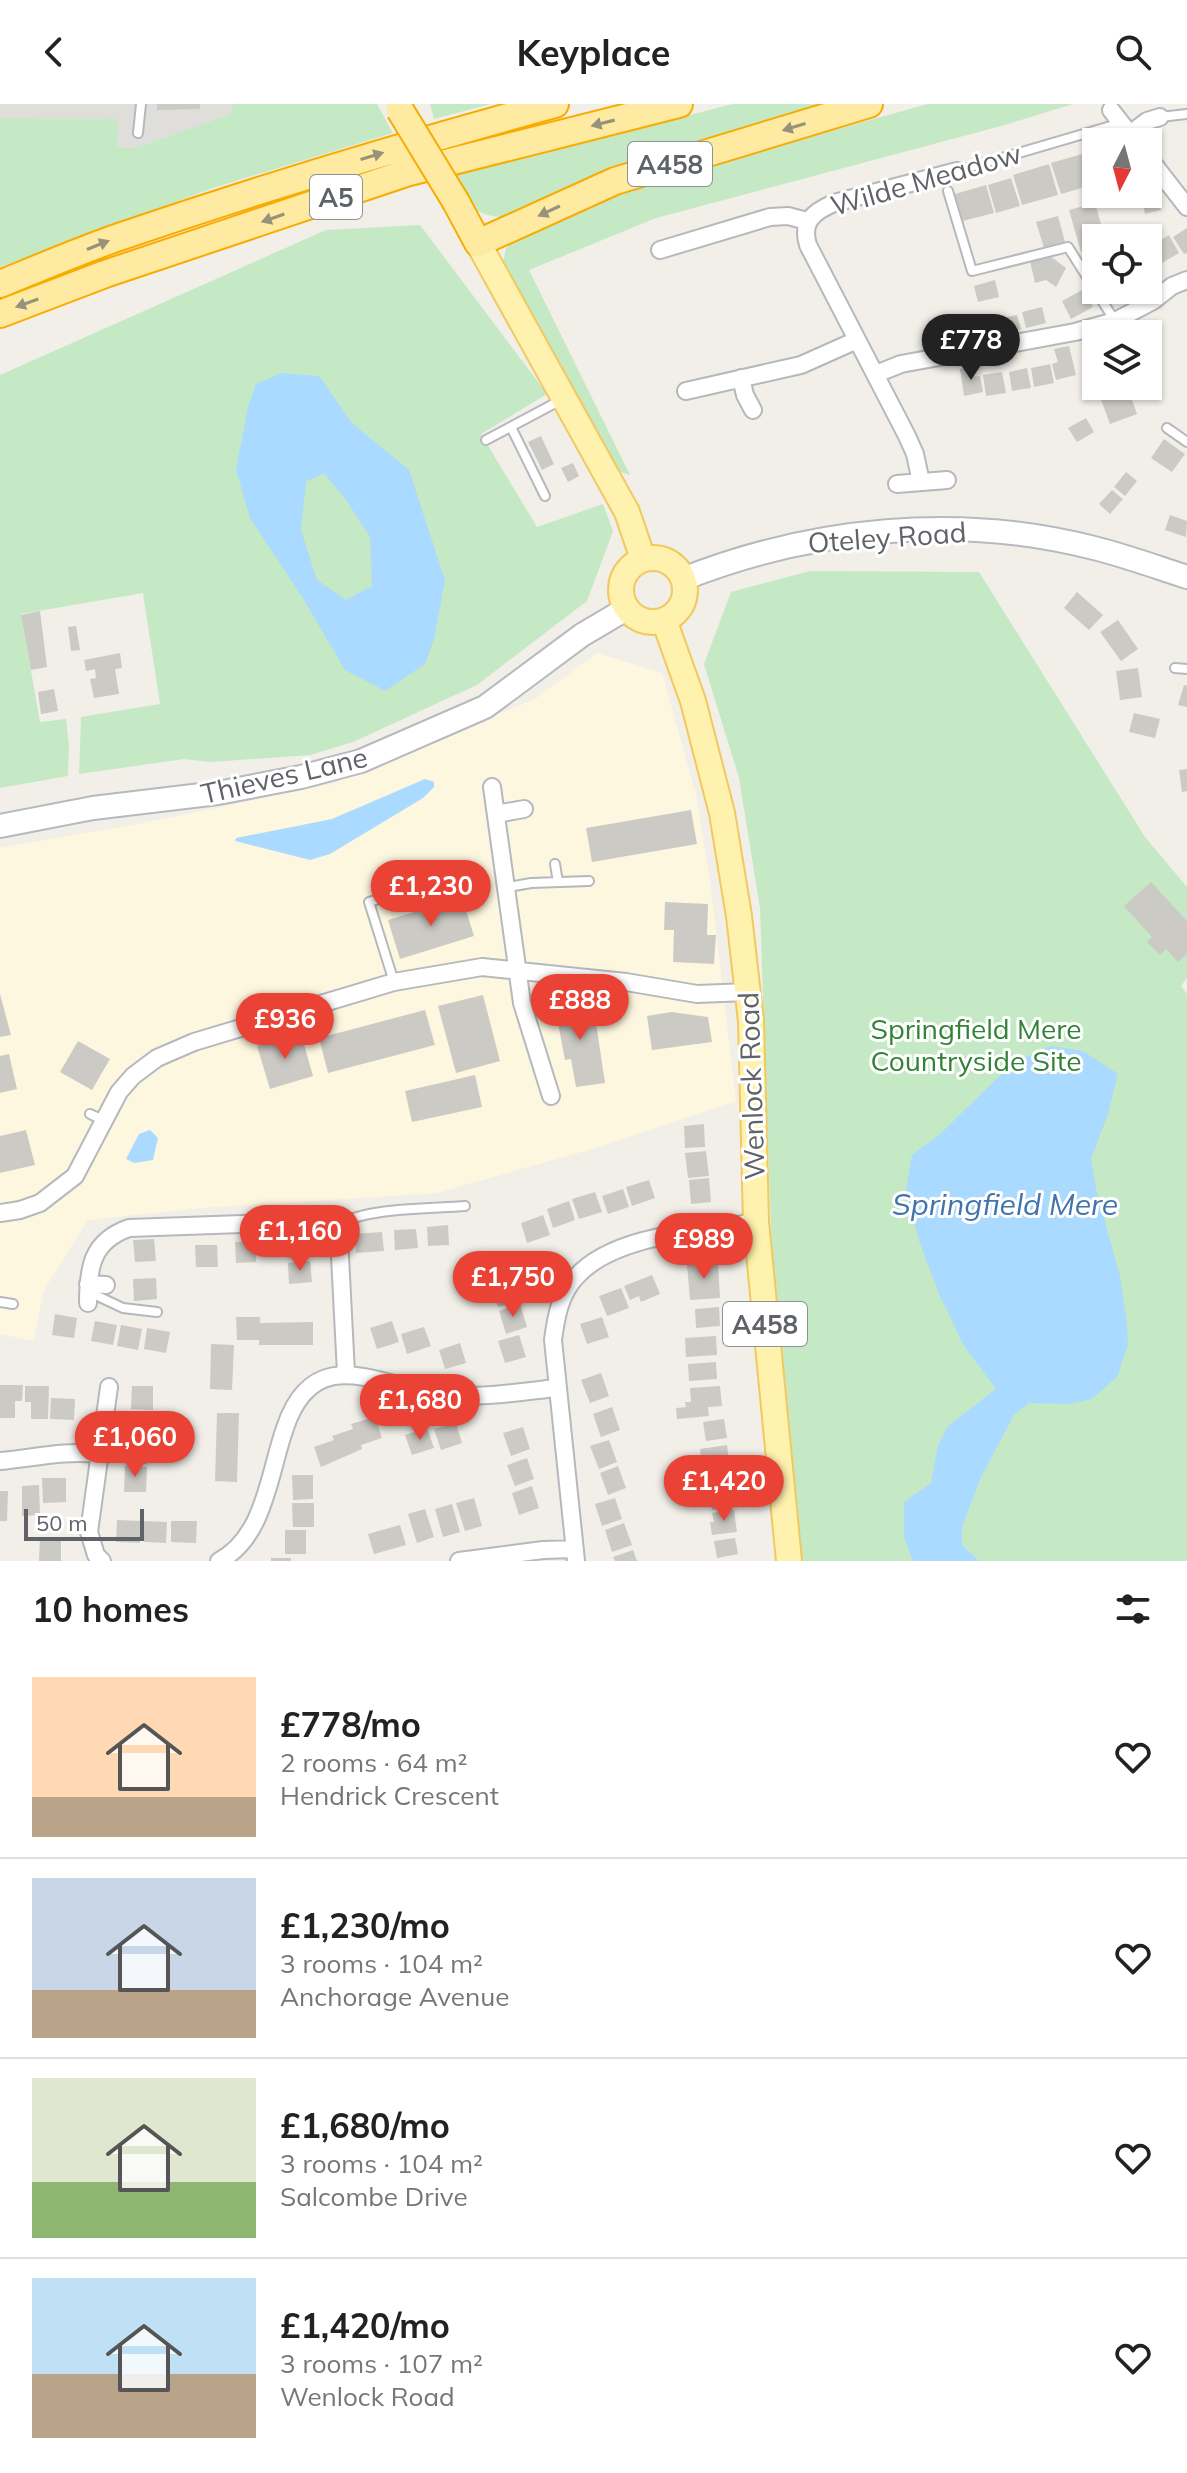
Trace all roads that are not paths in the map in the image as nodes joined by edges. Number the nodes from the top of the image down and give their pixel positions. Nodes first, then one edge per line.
1 (141, 104) edge
2 (555, 104) edge
3 (679, 104) edge
4 (869, 104) edge
5 (398, 107) edge
6 (1187, 114) edge
7 (1160, 117) joint
8 (1125, 127) edge
9 (138, 133) dead end
10 (1162, 175) edge
11 (949, 179) junction
12 (1187, 207) edge
13 (807, 221) junction
14 (478, 243) junction
15 (660, 250) dead end
16 (1187, 280) edge
17 (0, 284) edge
18 (0, 314) edge
19 (1117, 320) edge
20 (1127, 320) edge
21 (1082, 331) edge
22 (857, 340) junction
23 (876, 374) junction
24 (741, 378) junction
25 (686, 391) dead end
26 (565, 398) junction
27 (753, 410) dead end
28 (511, 427) junction
29 (1167, 428) dead end
30 (486, 440) dead end
31 (1187, 442) edge
32 (947, 480) dead end
33 (921, 482) junction
34 (897, 484) dead end
35 (545, 496) dead end
36 (643, 559) junction
37 (1186, 574) edge
38 (683, 579) junction
39 (626, 609) junction
40 (664, 620) junction
41 (1175, 668) dead end
42 (1187, 669) edge
43 (492, 787) dead end
44 (524, 809) dead end
45 (496, 814) junction
46 (0, 826) edge
47 (555, 864) dead end
48 (466, 872) dead end
49 (589, 881) dead end
50 (558, 882) junction
51 (508, 887) junction
52 (516, 970) junction
53 (394, 982) junction
54 (748, 992) junction
55 (551, 1096) dead end
56 (465, 1206) dead end
57 (0, 1213) edge
58 (756, 1222) junction
59 (336, 1227) junction
60 (106, 1285) dead end
61 (88, 1293) junction
62 (0, 1302) edge
63 (13, 1304) dead end
64 (157, 1312) dead end
65 (346, 1373) junction
66 (109, 1387) dead end
67 (556, 1388) junction
68 (98, 1454) junction
69 (0, 1461) edge
70 (575, 1555) edge
71 (102, 1561) edge
72 (220, 1561) edge
73 (459, 1561) edge
74 (789, 1561) edge

1 - 9 lane
17 -> 2 highway, A5
3 -> 18 highway, A5
4 -> 14 highway, A458
5 - 14 highway, bridge
6 - 7 lane
7 - 8 street
8 - 11 lane, Wilde Meadow
10 - 12 street
11 - 13 street, Wilde Meadow
11 - 19 lane, Wilde Meadow
13 - 15 street, Wilde Meadow
13 - 22 street, Wilde Meadow
14 - 26 main road
16 - 20 street
21 - 23 street
22 - 23 street, Wilde Meadow
22 - 24 street
23 - 33 street, Wilde Meadow
24 - 25 street
24 - 27 street
26 - 28 lane
26 - 36 main road
28 - 30 lane
28 - 35 lane
29 - 31 lane
32 - 33 street
33 - 34 street
36 - 38 main road
36 - 39 main road
37 - 38 main road, Oteley Road
38 - 40 main road
39 - 40 main road
39 - 46 main road, Thieves Lane
40 - 54 main road, Wenlock Road / A458
41 - 42 lane
43 - 45 street
44 - 45 street
45 - 51 street
47 - 50 lane
48 - 53 lane
49 - 50 lane
50 - 51 lane
51 - 52 street
52 - 53 street
52 - 54 street
52 - 55 street
53 - 57 street
54 - 58 main road, Wenlock Road / A458
56 - 59 lane
58 - 67 street
58 - 74 main road, Wenlock Road / A458
59 - 61 street
59 - 65 street
60 - 61 street
61 - 64 lane
62 - 63 lane
65 - 67 street
65 - 72 street
66 - 68 street
67 - 70 street
68 - 69 street
68 - 71 street
70 - 73 street

